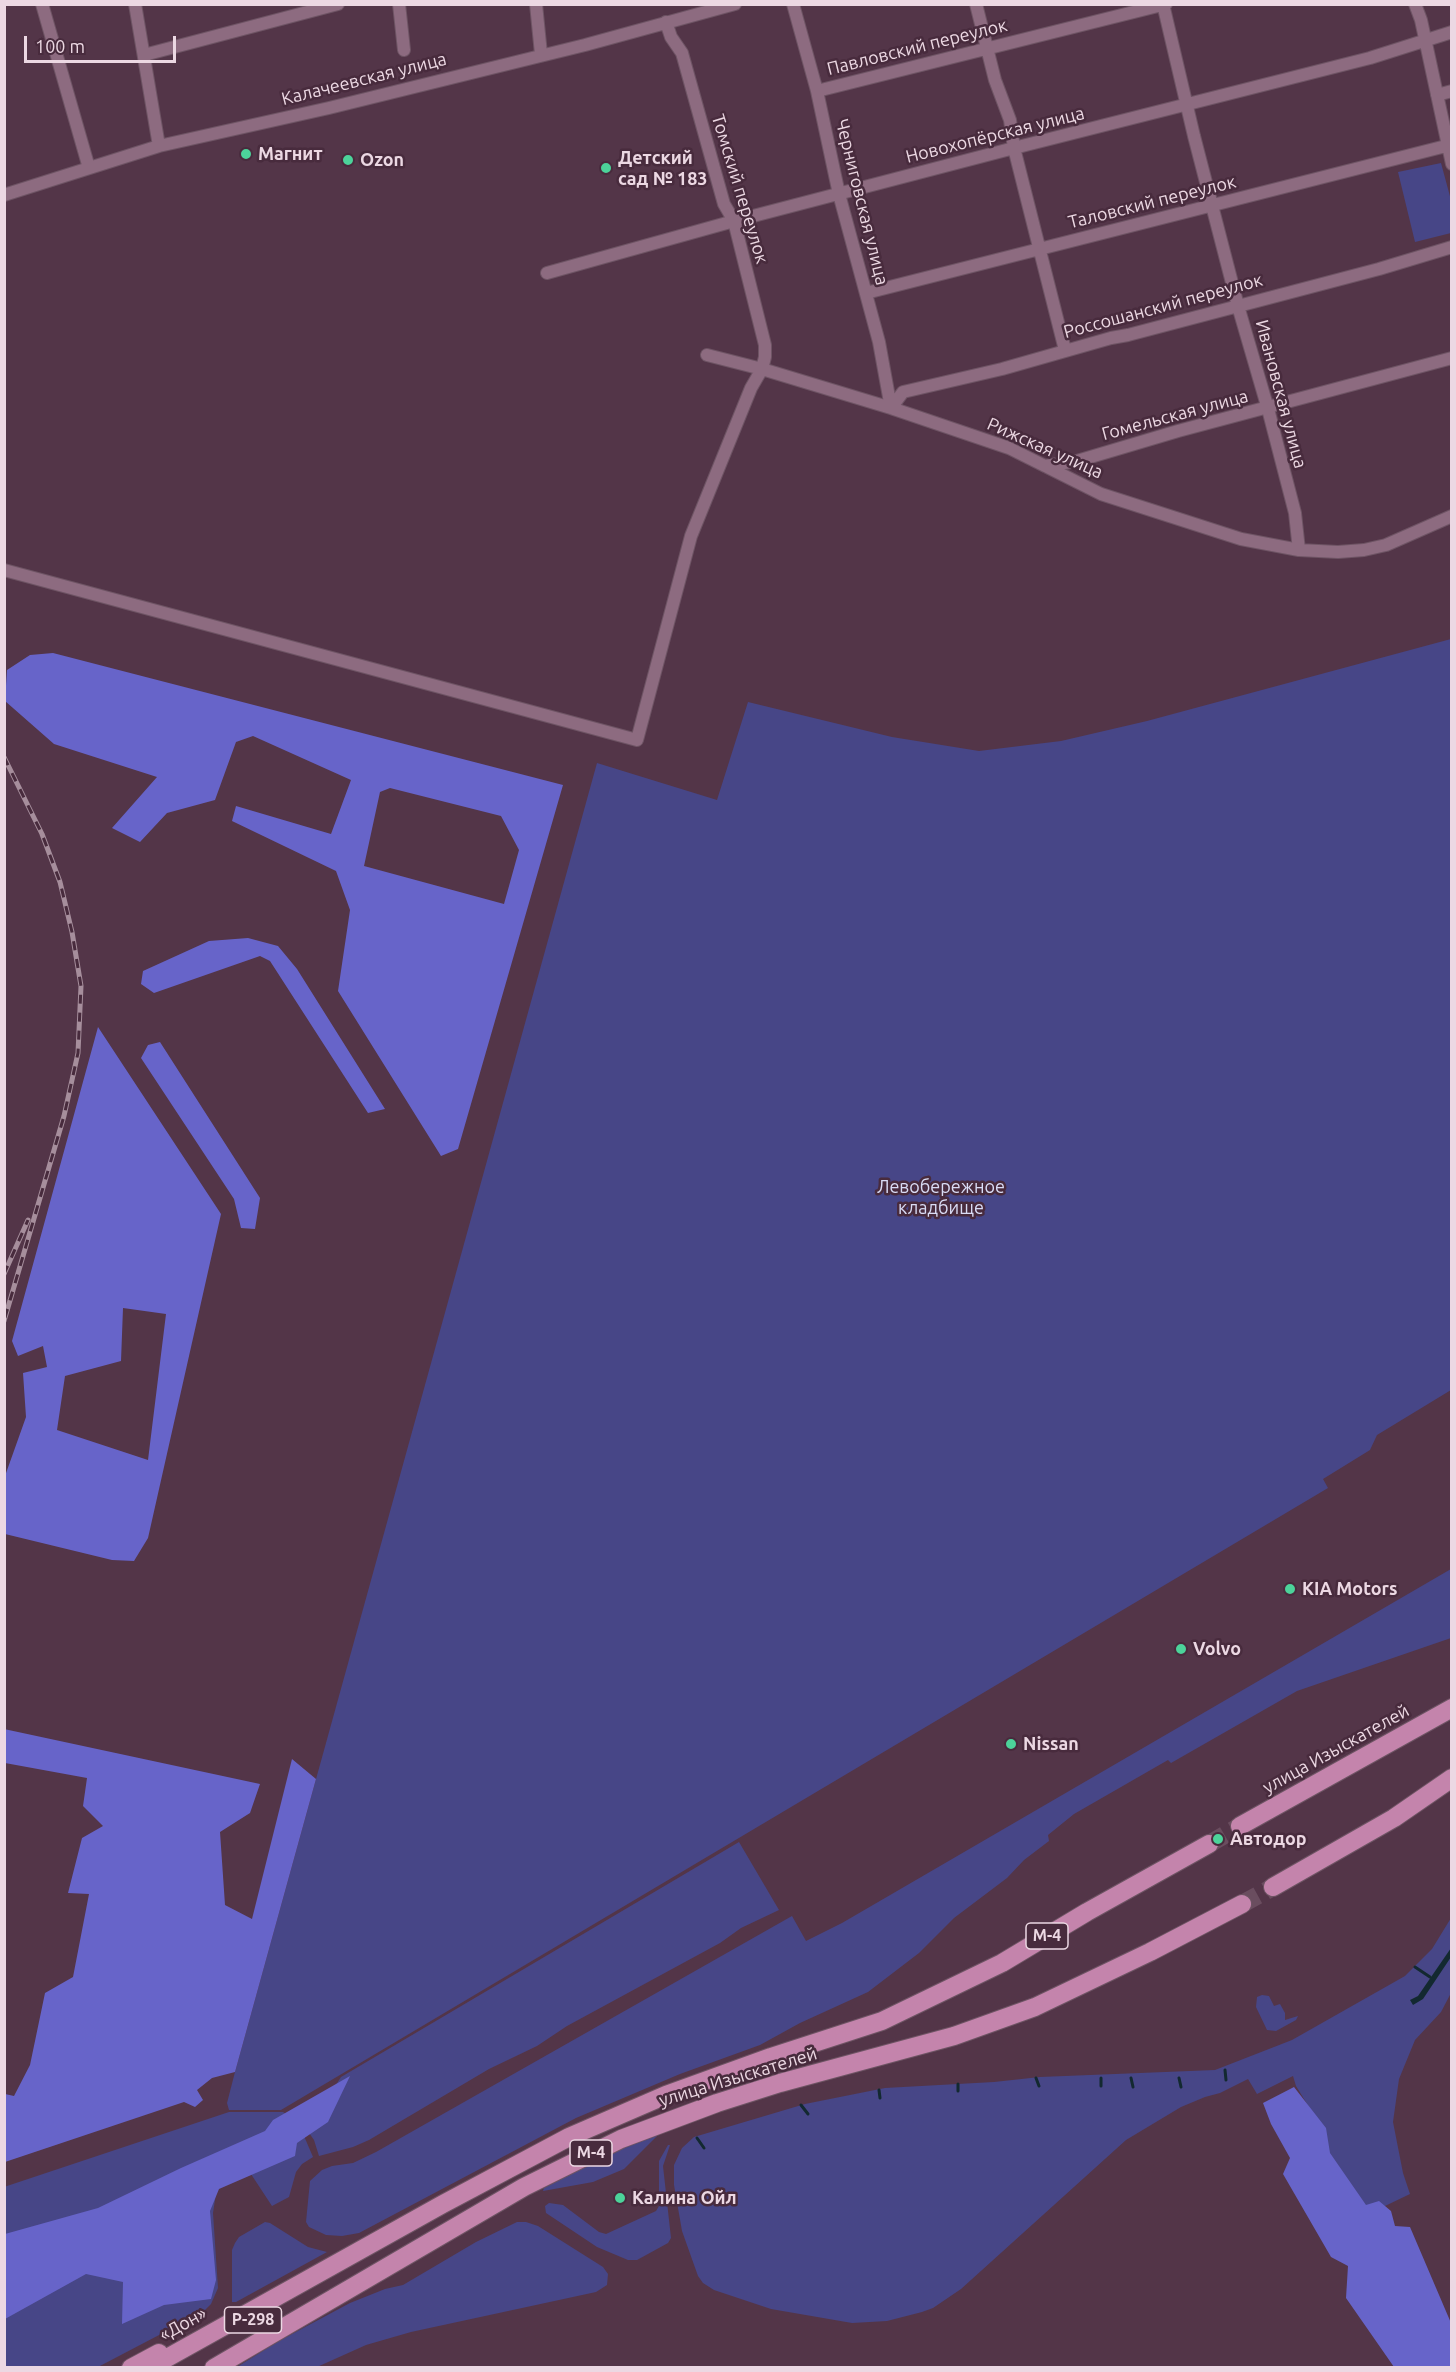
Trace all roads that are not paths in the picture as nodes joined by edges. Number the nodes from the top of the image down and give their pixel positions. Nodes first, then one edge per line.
1 (42, 4) edge
2 (135, 4) edge
3 (338, 4) edge
4 (399, 4) edge
5 (536, 4) edge
6 (735, 4) edge
7 (793, 4) edge
8 (976, 4) edge
9 (1415, 4) edge
10 (1165, 5) edge
11 (666, 22) junction
12 (1452, 32) edge
13 (1424, 40) junction
14 (986, 48) junction
15 (404, 50) dead end
16 (541, 54) junction
17 (144, 55) junction
18 (817, 91) junction
19 (1452, 91) edge
20 (1437, 95) junction
21 (1188, 104) junction
22 (159, 146) junction
23 (1446, 146) junction
24 (1014, 148) junction
25 (1452, 164) edge
26 (89, 168) junction
27 (839, 194) junction
28 (4, 195) edge
29 (1214, 205) junction
30 (734, 221) junction
31 (1452, 247) edge
32 (1040, 249) junction
33 (547, 273) dead end
34 (866, 293) junction
35 (1238, 306) junction
36 (1065, 350) junction
37 (707, 355) dead end
38 (1452, 358) edge
39 (762, 369) junction
40 (891, 408) junction
41 (1268, 409) junction
42 (1046, 466) junction
43 (1452, 516) edge
44 (1299, 550) junction
45 (4, 570) edge
46 (1452, 1708) edge
47 (1452, 1778) edge
48 (1240, 1826) tunnel mouth
49 (1209, 1844) tunnel mouth
50 (1273, 1887) tunnel mouth
51 (1242, 1904) tunnel mouth
52 (332, 2266) junction
53 (266, 2336) junction
54 (131, 2367) edge
55 (149, 2367) edge
56 (170, 2367) edge
57 (202, 2367) edge
58 (214, 2367) edge

1 - 26 street
2 - 17 street
3 - 17 street
4 - 15 street
5 - 16 street
6 - 11 street, Калачеевская улица
7 - 18 street, Черниговская улица
8 - 14 street
9 - 13 street
10 - 14 street, Павловский переулок
10 - 21 street, Ивановская улица
11 - 16 street, Калачеевская улица
11 - 30 street, Томский переулок
12 - 13 street, Новохопёрская улица
13 - 20 street
13 - 21 street, Новохопёрская улица
14 - 18 street, Павловский переулок
14 - 24 street
16 - 22 street, Калачеевская улица
17 - 22 street
18 - 27 street, Черниговская улица
19 - 20 street
20 - 23 street
21 - 24 street, Новохопёрская улица
21 - 29 street, Ивановская улица
22 - 26 street, Калачеевская улица
23 - 25 street
23 - 29 street, Таловский переулок
24 - 27 street, Новохопёрская улица
24 - 32 street
26 - 28 street, Калачеевская улица
27 - 30 street, Новохопёрская улица
27 - 34 street, Черниговская улица
29 - 32 street, Таловский переулок
29 - 35 street, Ивановская улица
30 - 33 street, Новохопёрская улица
30 - 39 street, Томский переулок
31 - 35 street, Россошанский переулок
32 - 34 street, Таловский переулок
32 - 36 street
34 - 40 street, Черниговская улица
35 - 36 street, Россошанский переулок
35 - 41 street, Ивановская улица
36 - 40 street, Россошанский переулок
37 - 39 street, Рижская улица
38 - 41 street, Гомельская улица
39 - 40 street, Рижская улица
39 - 45 street
40 - 42 street, Рижская улица
41 - 42 street, Гомельская улица
41 - 44 street, Ивановская улица
42 - 44 street, Рижская улица
43 - 44 street, Рижская улица
46 - 48 highway, улица Изыскателей
47 - 50 highway
49 - 52 highway, улица Изыскателей / М-4
51 - 53 highway, улица Изыскателей / М-4
52 - 54 highway
52 - 55 highway, «Дон» / М-4
52 - 56 highway, Р-298
53 - 57 highway, Р-298
53 - 58 highway, М-4

